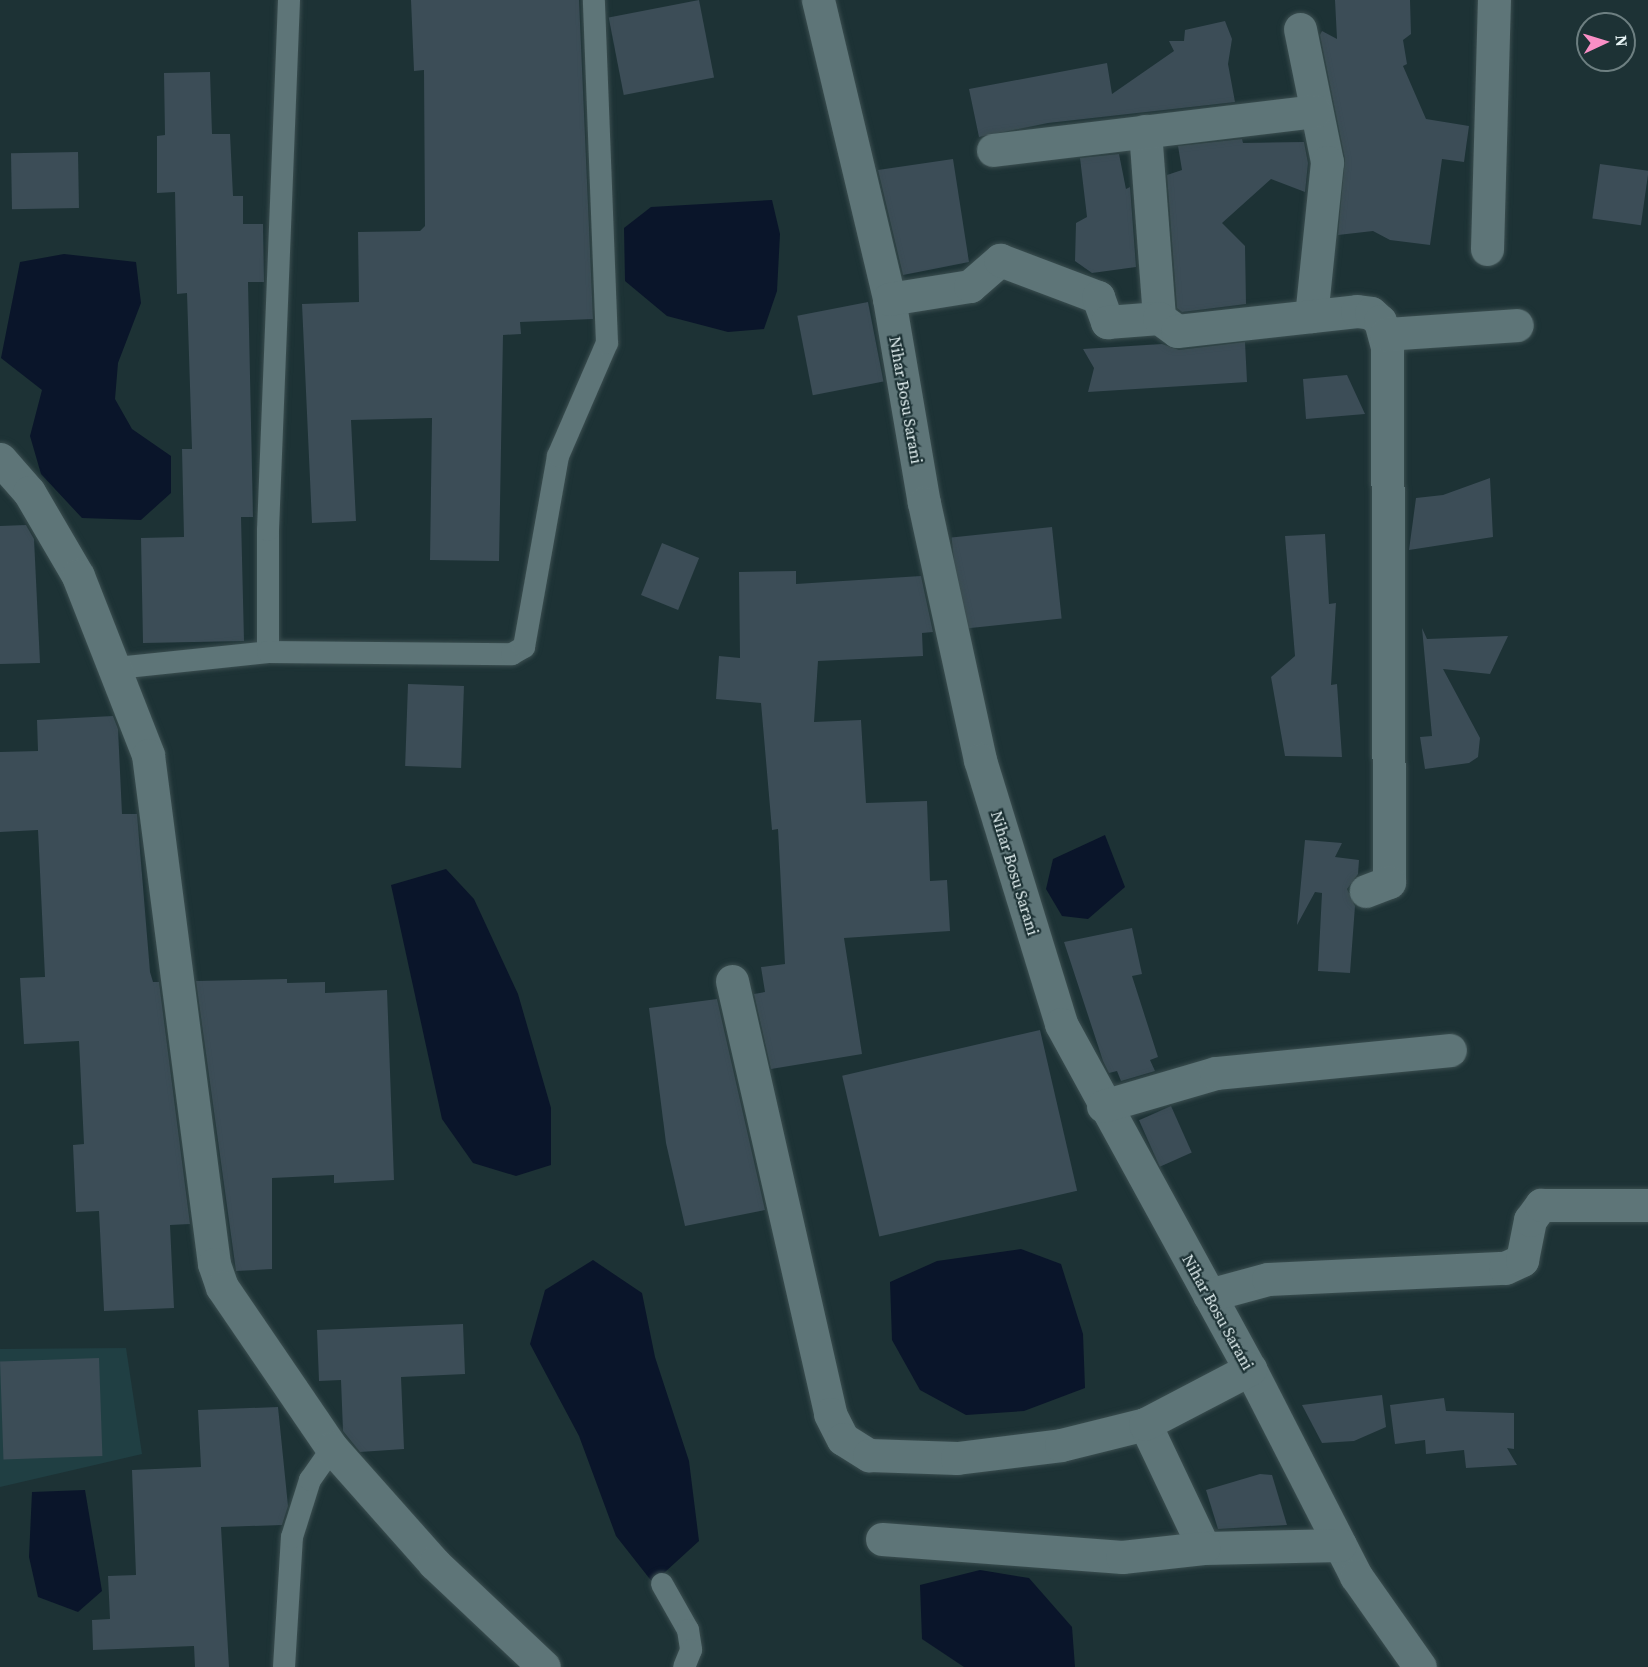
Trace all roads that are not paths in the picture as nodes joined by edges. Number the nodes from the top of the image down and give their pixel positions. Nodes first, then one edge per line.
1 (289, 0) edge
2 (594, 0) edge
3 (818, 0) edge
4 (1494, 0) edge
5 (1299, 29) dead end
6 (1315, 111) junction
7 (1146, 131) junction
8 (993, 150) dead end
9 (1487, 249) dead end
10 (889, 299) junction
11 (1311, 316) junction
12 (1159, 318) junction
13 (1517, 325) dead end
14 (1386, 334) junction
15 (0, 459) edge
16 (268, 652) junction
17 (117, 668) junction
18 (1366, 891) dead end
19 (732, 981) dead end
20 (1450, 1050) dead end
21 (1103, 1106) junction
22 (1648, 1205) edge
23 (1209, 1296) junction
24 (1250, 1369) junction
25 (1144, 1424) junction
26 (332, 1448) junction
27 (882, 1539) dead end
28 (1340, 1545) junction
29 (1204, 1548) junction
30 (662, 1584) dead end
31 (284, 1667) edge
32 (544, 1667) edge
33 (684, 1667) edge
34 (1420, 1667) edge

1 - 16 lane
2 - 16 lane
3 - 10 street, Nihar Bosu Sarani
4 - 9 street
5 - 6 street
6 - 7 street
6 - 11 street
7 - 8 street
7 - 12 street
10 - 12 street
10 - 21 street, Nihar Bosu Sarani
11 - 12 street
11 - 14 street
13 - 14 street
14 - 18 street
15 - 17 street
16 - 17 lane
17 - 26 street
19 - 25 street
20 - 21 street
21 - 23 street, Nihar Bosu Sarani
22 - 23 street
23 - 24 street, Nihar Bosu Sarani
24 - 25 street
24 - 28 street, Nihar Bosu Sarani
25 - 29 street
26 - 31 lane
26 - 32 street
27 - 29 street
28 - 29 street
28 - 34 street, Nihar Bosu Sarani
30 - 33 lane

